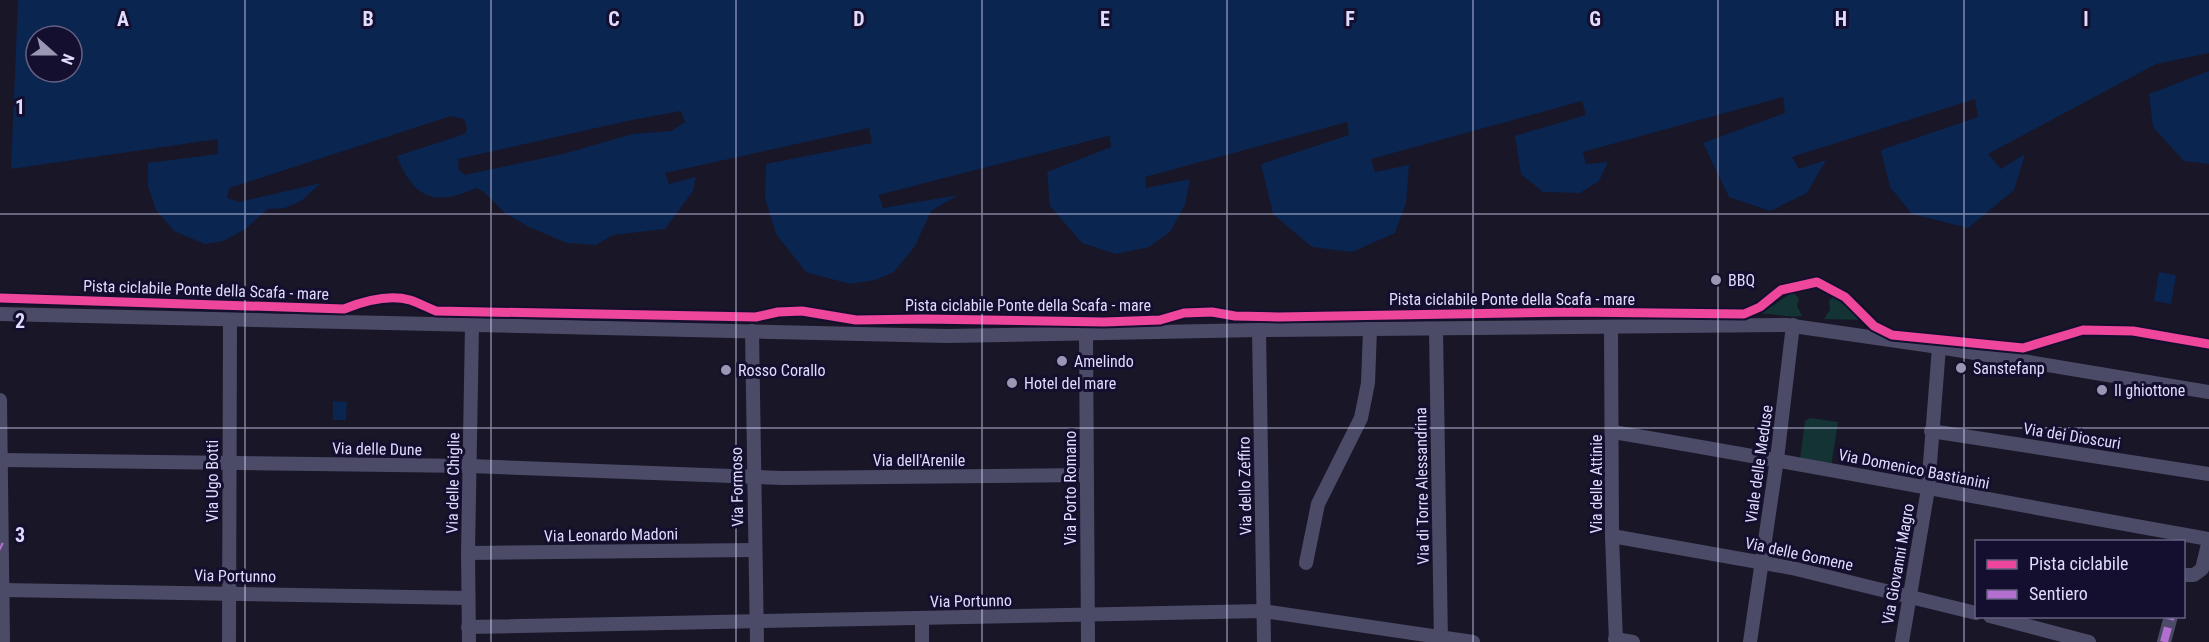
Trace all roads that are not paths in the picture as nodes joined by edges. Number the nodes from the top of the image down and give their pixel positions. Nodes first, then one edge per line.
1 (0, 314) edge
2 (230, 320) junction
3 (472, 325) junction
4 (1793, 325) junction
5 (1611, 327) junction
6 (1259, 330) junction
7 (1370, 330) junction
8 (1436, 330) junction
9 (752, 331) junction
10 (1086, 334) junction
11 (1939, 347) junction
12 (2209, 392) edge
13 (0, 400) edge
14 (1931, 431) junction
15 (1613, 432) junction
16 (1777, 459) junction
17 (1, 460) edge
18 (229, 463) junction
19 (470, 466) junction
20 (2209, 474) edge
21 (1086, 476) junction
22 (753, 477) junction
23 (1928, 489) junction
24 (1612, 536) junction
25 (2209, 540) edge
26 (1, 547) edge
27 (755, 550) junction
28 (468, 554) junction
29 (1306, 562) dead end
30 (1762, 562) junction
31 (2185, 575) edge
32 (2, 590) junction
33 (228, 592) junction
34 (1909, 596) junction
35 (468, 598) junction
36 (1263, 611) junction
37 (1975, 612) edge
38 (1088, 615) junction
39 (2006, 618) edge
40 (2170, 618) edge
41 (922, 619) junction
42 (755, 621) junction
43 (2038, 622) edge
44 (468, 627) junction
45 (1441, 639) edge
46 (1616, 641) edge
47 (2084, 641) edge
48 (3, 642) edge
49 (229, 642) edge
50 (469, 642) edge
51 (757, 642) edge
52 (922, 642) edge
53 (1088, 642) edge
54 (1264, 642) edge
55 (1473, 642) edge
56 (1633, 642) edge
57 (1749, 642) edge
58 (1902, 642) edge
59 (2164, 642) edge

1 - 2 street
2 - 3 street
2 - 18 street, Via Ugo Botti
3 - 9 street
3 - 19 street, Via delle Chiglie
4 - 5 street
4 - 11 street
4 - 16 street, Viale delle Meduse
5 - 8 street
5 - 15 street, Via delle Attinie
6 - 7 street
6 - 10 street
6 - 36 street, Via dello Zeffiro
7 - 8 street
7 - 29 street
8 - 45 street, Via di Torre Alessandrina
9 - 10 street
9 - 22 street, Via Formoso
10 - 21 street, Via Porto Romano
11 - 12 street
11 - 14 street, Via Giovanni Magro
13 - 17 street
14 - 20 street, Via dei Dioscuri
14 - 23 street, Via Giovanni Magro
15 - 16 street, Via Domenico Bastianini
15 - 24 street, Via delle Attinie
16 - 23 street, Via Domenico Bastianini
16 - 30 street, Viale delle Meduse
17 - 18 street, Via delle Dune
17 - 26 street
18 - 19 street, Via delle Dune
18 - 33 street, Via Ugo Botti
19 - 22 street, Via delle Dune
19 - 28 street, Via delle Chiglie
21 - 22 street, Via dell'Arenile
21 - 38 street, Via Porto Romano
22 - 27 street, Via Formoso
23 - 25 street, Via Domenico Bastianini
23 - 34 street, Via Giovanni Magro
24 - 30 street, Via delle Gomene
24 - 46 street, Via delle Attinie
25 - 31 street
26 - 32 street
27 - 28 street, Via Leonardo Madoni
27 - 42 street, Via Formoso
28 - 35 street, Via delle Chiglie
30 - 34 street, Via delle Gomene
30 - 57 street, Viale delle Meduse
32 - 33 street, Via Portunno
32 - 48 street
33 - 35 street, Via Portunno
33 - 49 street, Via Ugo Botti
34 - 37 street, Via delle Gomene
34 - 58 street, Via Giovanni Magro
35 - 44 street, Via delle Chiglie
36 - 38 street, Via Portunno
36 - 45 street, Via Portunno
36 - 54 street, Via dello Zeffiro
38 - 41 street, Via Portunno
38 - 53 street, Via Porto Romano
39 - 43 street
40 - 59 street
41 - 42 street, Via Portunno
41 - 52 street
42 - 44 street, Via Portunno
42 - 51 street, Via Formoso
43 - 47 street
44 - 50 street, Via delle Chiglie
45 - 55 street, Via Portunno
46 - 56 street

